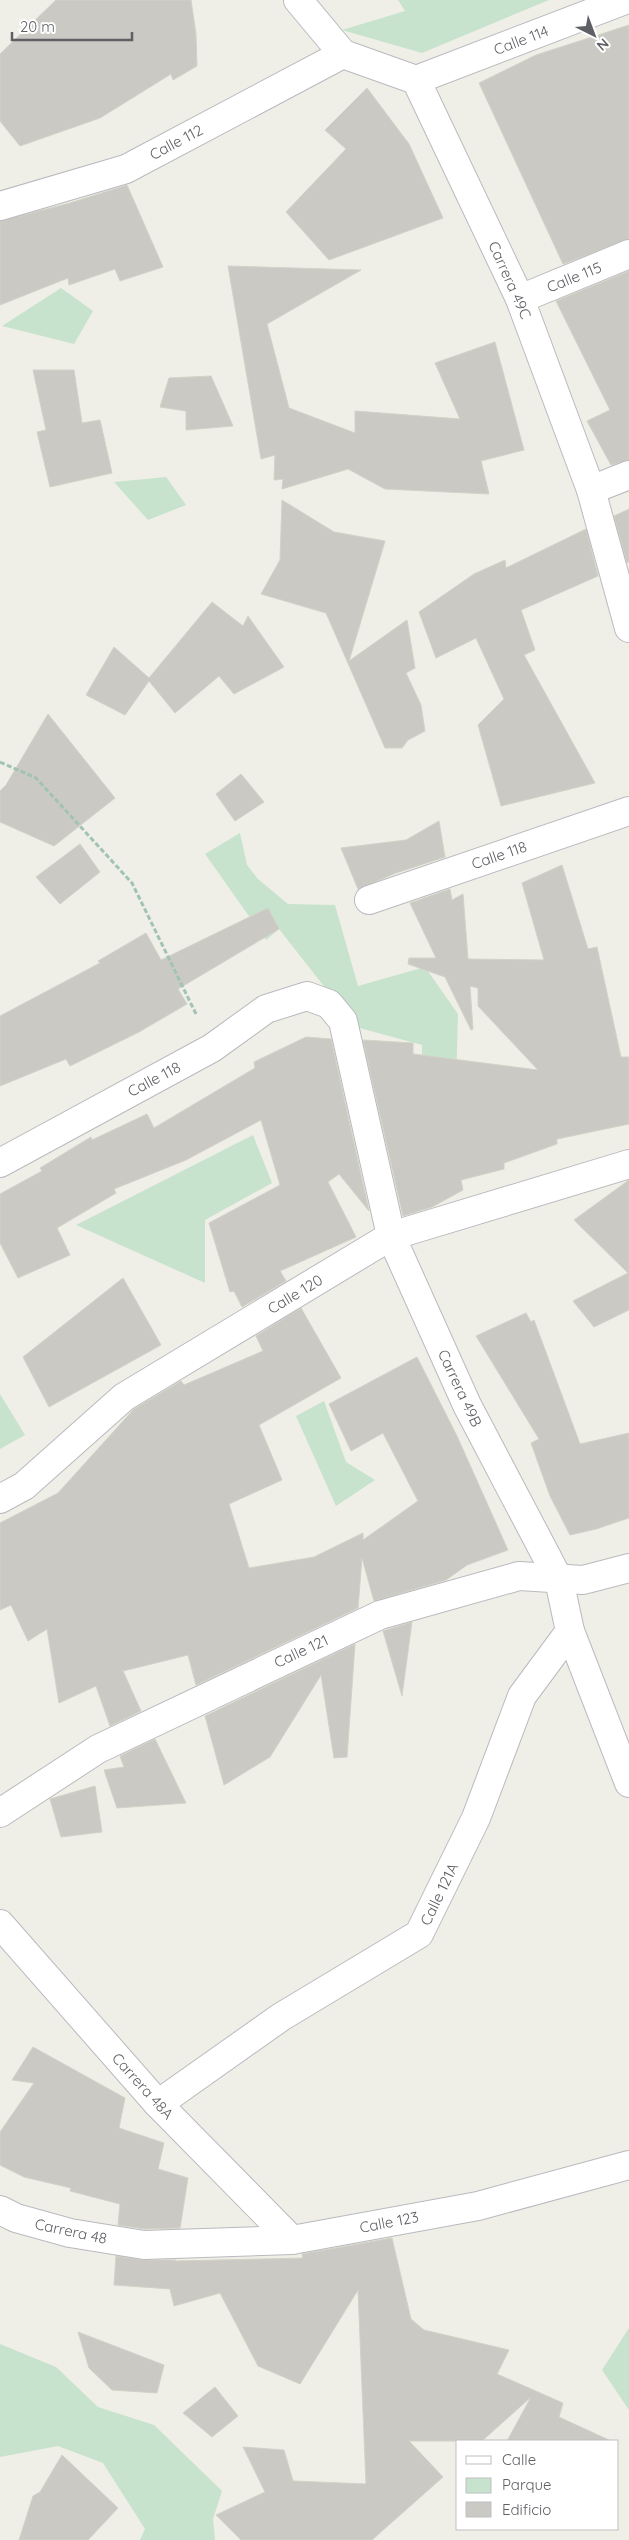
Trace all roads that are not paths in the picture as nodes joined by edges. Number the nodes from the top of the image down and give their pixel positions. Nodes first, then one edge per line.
1 (298, 0) edge
2 (625, 0) edge
3 (343, 54) junction
4 (416, 80) junction
5 (0, 206) edge
6 (629, 254) edge
7 (520, 299) junction
8 (629, 475) edge
9 (591, 490) junction
10 (629, 628) edge
11 (629, 811) edge
12 (369, 900) dead end
13 (307, 996) joint
14 (0, 1163) edge
15 (629, 1164) edge
16 (391, 1236) junction
17 (0, 1499) edge
18 (629, 1568) edge
19 (560, 1580) junction
20 (570, 1631) junction
21 (629, 1783) edge
22 (0, 1813) edge
23 (0, 1924) edge
24 (158, 2104) junction
25 (629, 2165) edge
26 (0, 2210) edge
27 (292, 2240) junction
28 (144, 2245) joint

1 - 3 street
2 - 4 street, Calle 114
3 - 4 street
3 - 5 street, Calle 112
4 - 7 street, Carrera 49C
6 - 7 street, Calle 115
7 - 9 street, Carrera 49C
8 - 9 street
9 - 10 street, Carrera 49C
11 - 12 street, Calle 118
13 - 14 street, Calle 118
13 - 16 street, Carrera 49B
15 - 16 street, Calle 120
16 - 17 street, Calle 120
16 - 19 street, Carrera 49B
18 - 19 street, Calle 121
19 - 20 street, Carrera 49B
19 - 22 street, Calle 121
20 - 21 street, Carrera 49B
20 - 24 street, Calle 121A
23 - 24 street, Carrera 48A
24 - 27 street, Carrera 48A
25 - 27 street, Calle 123
26 - 28 street, Carrera 48
27 - 28 street, Calle 123

